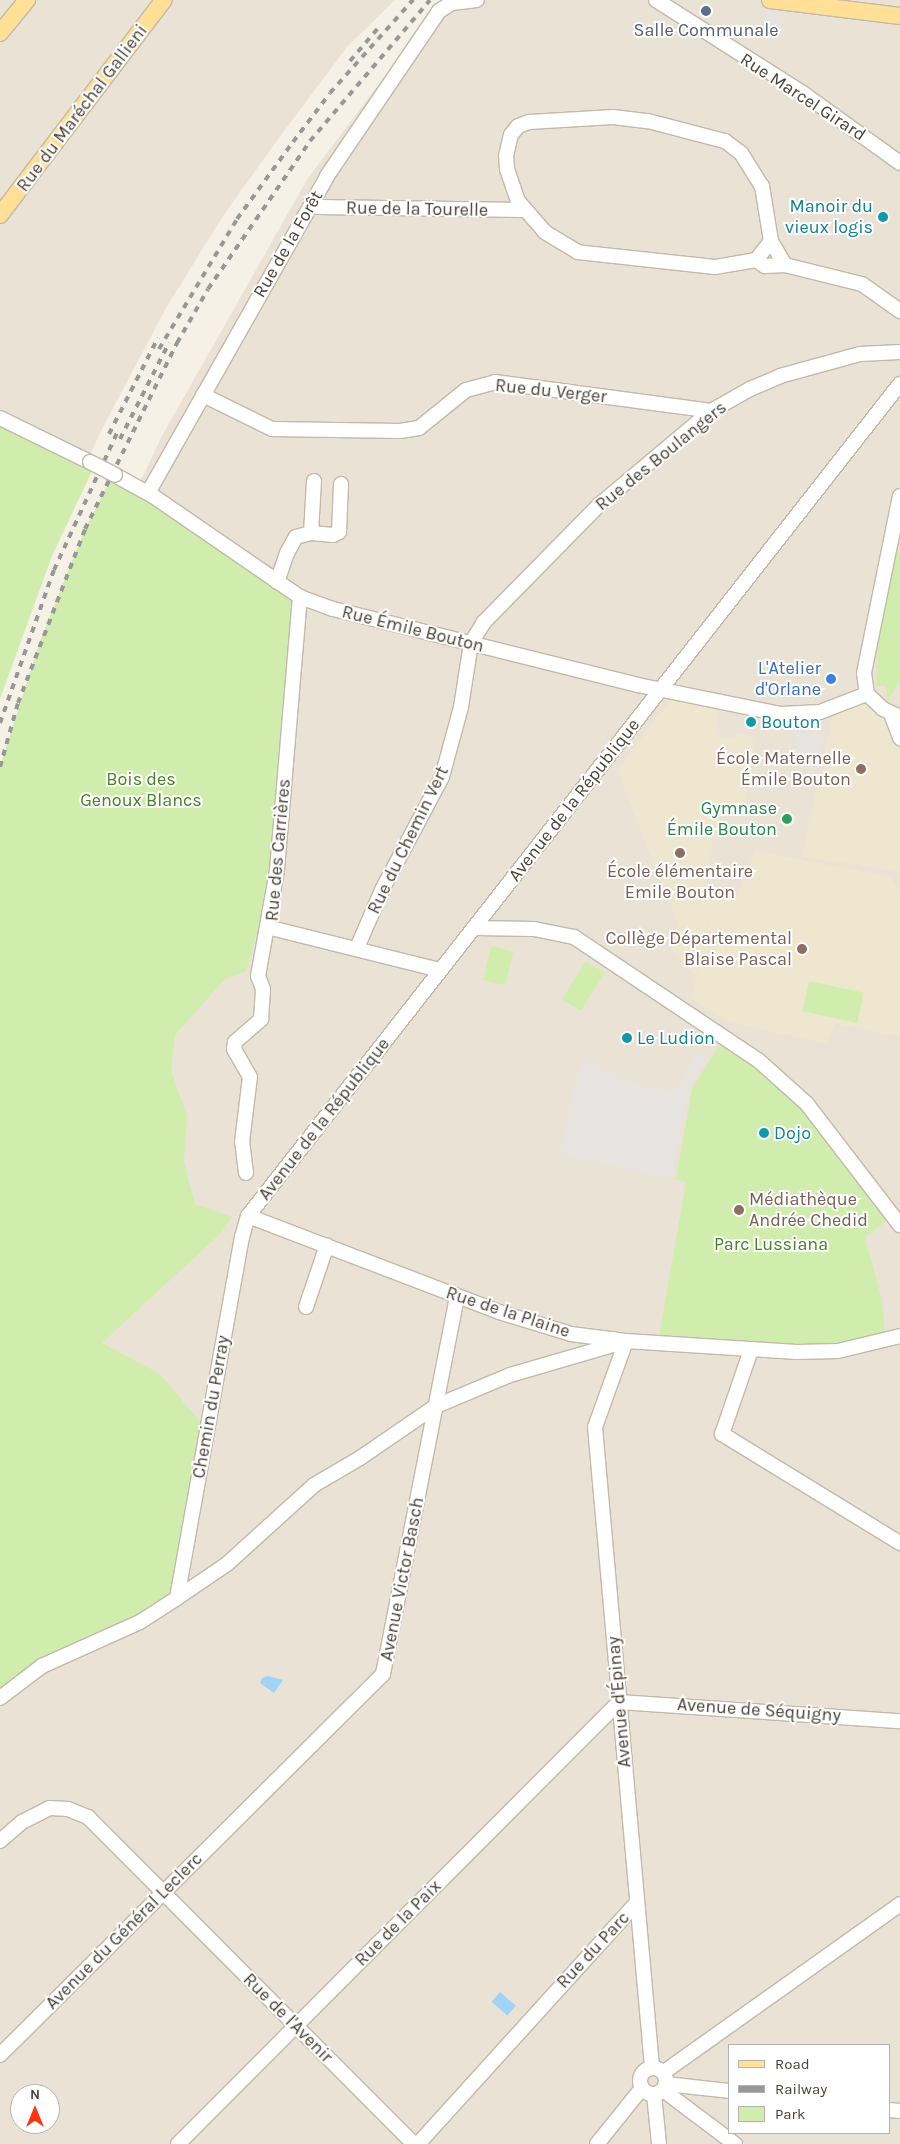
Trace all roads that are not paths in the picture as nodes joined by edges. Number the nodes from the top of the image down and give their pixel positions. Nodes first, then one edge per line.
1 (27, 0) edge
2 (164, 0) edge
3 (478, 0) edge
4 (656, 0) edge
5 (770, 0) edge
6 (830, 4) edge
7 (900, 16) edge
8 (0, 33) edge
9 (900, 163) edge
10 (311, 203) junction
11 (524, 210) junction
12 (0, 215) edge
13 (771, 241) junction
14 (756, 260) junction
15 (785, 265) junction
16 (900, 311) edge
17 (900, 352) edge
18 (900, 384) edge
19 (203, 395) junction
20 (711, 411) junction
21 (0, 418) edge
22 (314, 481) dead end
23 (342, 484) dead end
24 (148, 493) junction
25 (900, 500) edge
26 (311, 533) junction
27 (277, 582) junction
28 (300, 597) junction
29 (471, 643) junction
30 (660, 689) junction
31 (867, 694) junction
32 (896, 715) edge
33 (900, 738) edge
34 (267, 927) junction
35 (475, 928) junction
36 (357, 948) junction
37 (440, 970) junction
38 (246, 1173) dead end
39 (248, 1216) junction
40 (900, 1225) edge
41 (327, 1245) junction
42 (456, 1296) junction
43 (306, 1307) dead end
44 (571, 1334) junction
45 (900, 1336) edge
46 (620, 1340) junction
47 (750, 1350) junction
48 (566, 1358) junction
49 (436, 1406) junction
50 (900, 1543) edge
51 (177, 1598) junction
52 (0, 1698) edge
53 (619, 1702) junction
54 (900, 1721) edge
55 (247, 1807) joint
56 (0, 1841) edge
57 (162, 1892) junction
58 (636, 1904) junction
59 (900, 1904) edge
60 (296, 2026) junction
61 (0, 2054) edge
62 (657, 2083) junction
63 (728, 2092) edge
64 (178, 2144) edge
65 (414, 2144) edge
66 (418, 2144) edge
67 (597, 2144) edge
68 (659, 2144) edge
69 (735, 2144) edge

1 - 8 main road
2 - 12 main road, Rue du Maréchal Gallieni
3 - 10 street, Rue de la Forêt
4 - 9 street, Rue Marcel Girard
5 - 6 main road
6 - 7 main road
10 - 11 street, Rue de la Tourelle
10 - 19 street, Rue de la Forêt
11 - 13 street
11 - 14 street
13 - 14 street
13 - 15 street
14 - 15 street
15 - 16 street
17 - 20 street, Rue des Boulangers
18 - 30 street, Avenue de la République
19 - 20 street, Rue du Verger
19 - 24 street, Rue de la Forêt
20 - 29 street, Rue des Boulangers
21 - 24 street, Rue Émile Bouton, bridge
22 - 26 street
23 - 26 street
24 - 27 street, Rue Émile Bouton
25 - 31 street
26 - 27 street
27 - 28 street, Rue Émile Bouton
28 - 29 street, Rue Émile Bouton
28 - 34 street, Rue des Carrières
29 - 30 street, Rue Émile Bouton
29 - 36 street, Rue du Chemin Vert
30 - 31 street, Rue Émile Bouton
30 - 35 street, Avenue de la République
31 - 32 street
32 - 33 street
34 - 36 street, Rue des Carrières
34 - 38 street
35 - 37 street, Avenue de la République
35 - 40 street
36 - 37 street, Rue des Carrières
37 - 39 street, Avenue de la République
39 - 41 street, Rue de la Plaine
39 - 51 street, Chemin du Perray
41 - 42 street, Rue de la Plaine
41 - 43 street
42 - 44 street, Rue de la Plaine
42 - 49 street, Avenue Victor Basch
44 - 46 street, Rue de la Plaine
44 - 48 street
45 - 47 street, Rue de la Plaine
46 - 47 street, Rue de la Plaine
46 - 48 street
46 - 53 street, Avenue d'Épinay
47 - 50 street
48 - 49 street
49 - 51 street
49 - 55 street, Avenue Victor Basch
51 - 52 street
53 - 54 street, Avenue de Séquigny
53 - 58 street, Avenue d'Épinay
53 - 60 street, Rue de la Paix
55 - 57 street, Avenue du Général Leclerc
56 - 57 street, Rue de l'Avenir
57 - 60 street, Rue de l'Avenir
57 - 61 street, Avenue du Général Leclerc
58 - 62 street, Avenue d'Épinay
58 - 66 street, Rue du Parc
59 - 62 street
60 - 64 street, Rue de la Paix
60 - 65 street, Rue de l'Avenir
62 - 63 street
62 - 67 street
62 - 68 street, Avenue d'Épinay
62 - 69 street

